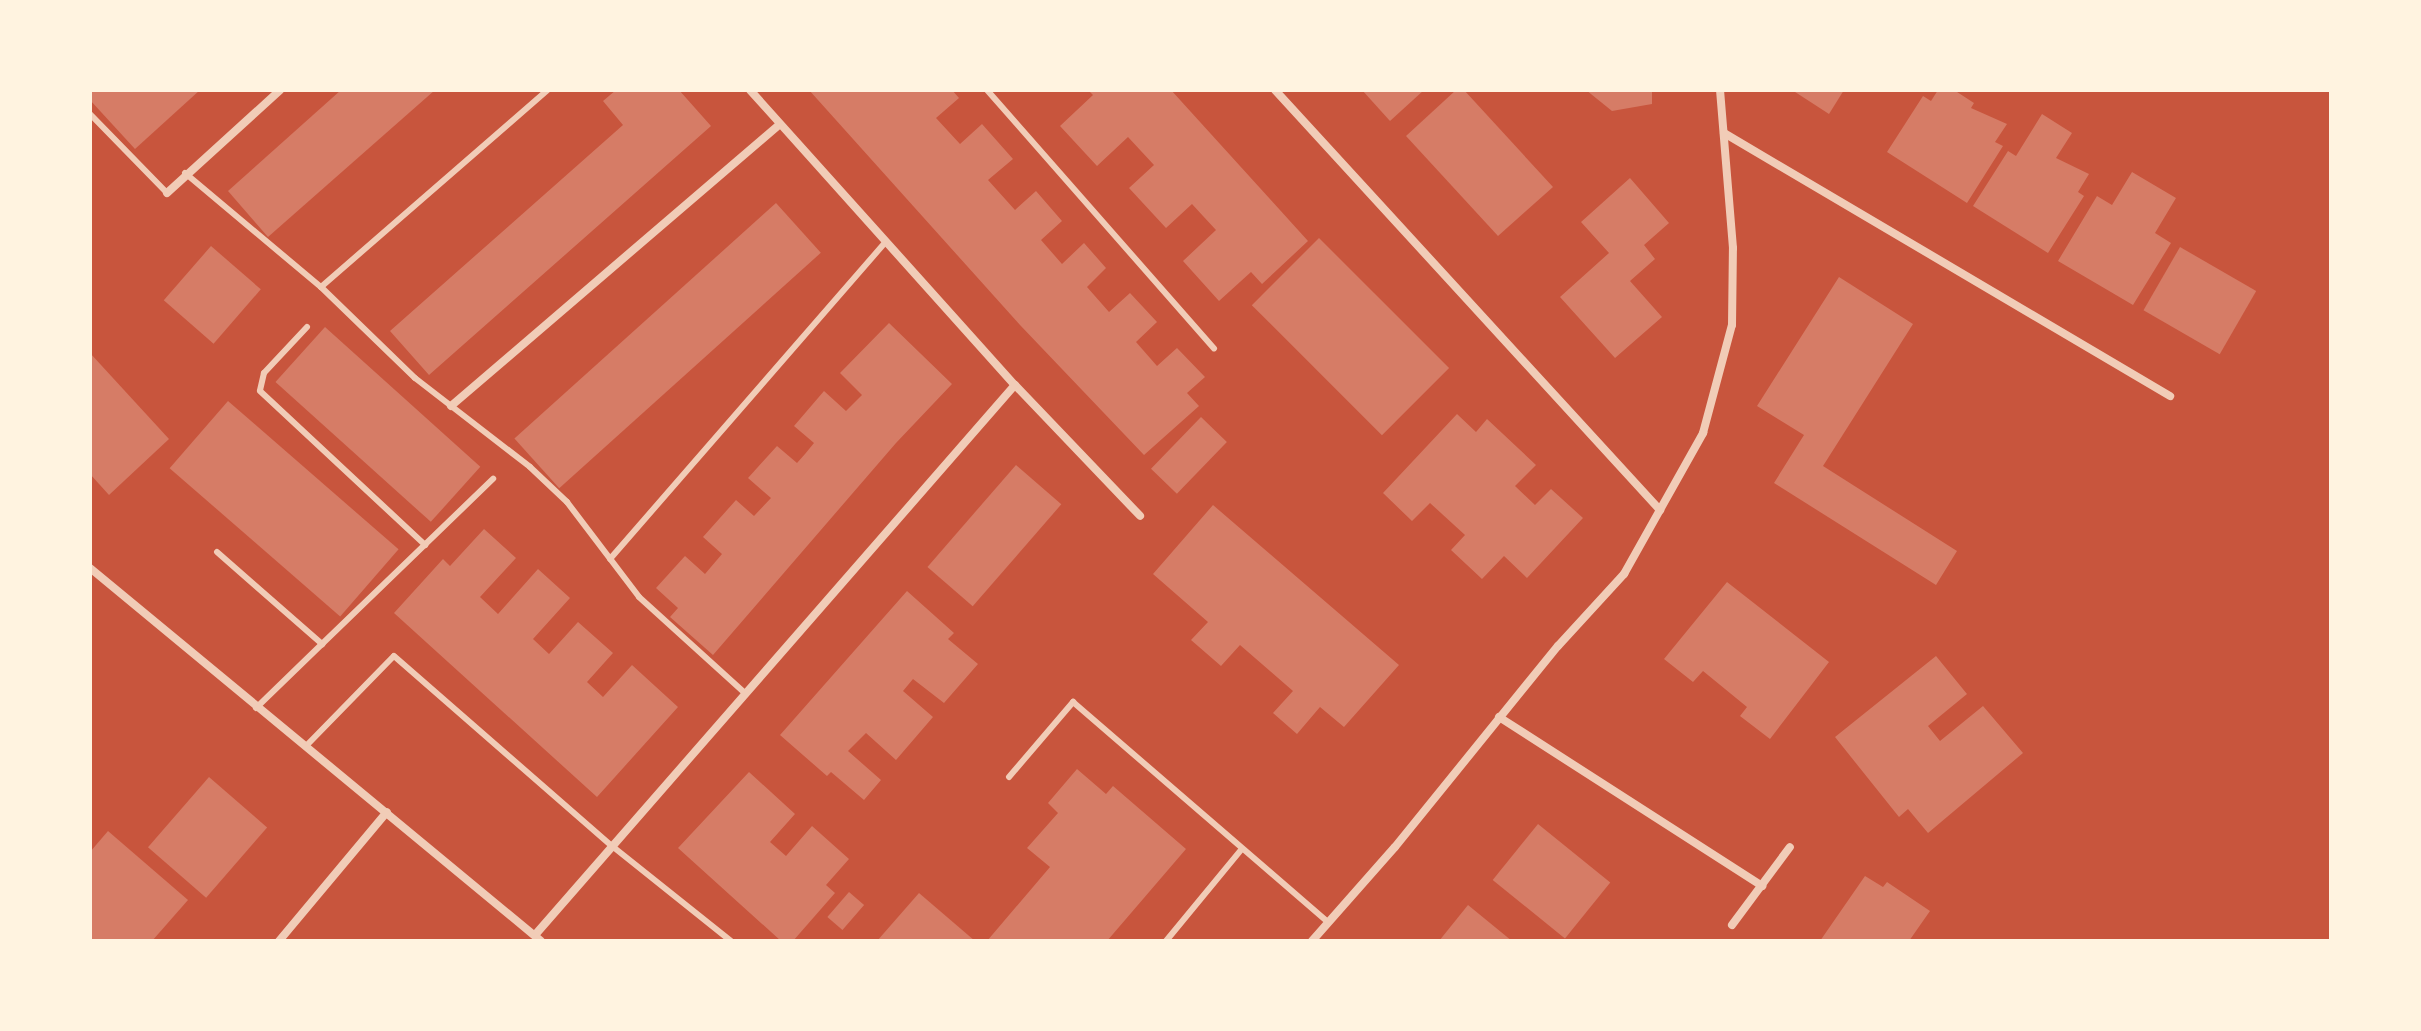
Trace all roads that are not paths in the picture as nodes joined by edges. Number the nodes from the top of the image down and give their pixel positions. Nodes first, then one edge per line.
1 (280, 90) edge
2 (548, 90) edge
3 (750, 90) edge
4 (987, 90) edge
5 (1275, 90) edge
6 (1720, 90) edge
7 (90, 114) edge
8 (780, 124) junction
9 (1724, 133) junction
10 (185, 173) junction
11 (167, 193) joint
12 (886, 241) junction
13 (321, 287) junction
14 (307, 327) dead end
15 (1214, 348) dead end
16 (1015, 385) junction
17 (2170, 396) dead end
18 (451, 406) junction
19 (493, 479) dead end
20 (1660, 510) junction
21 (1140, 516) dead end
22 (425, 545) junction
23 (217, 552) dead end
24 (610, 559) junction
25 (90, 568) edge
26 (322, 644) junction
27 (746, 694) junction
28 (256, 708) junction
29 (1499, 717) junction
30 (307, 745) junction
31 (1009, 777) dead end
32 (387, 812) junction
33 (612, 846) junction
34 (1790, 847) dead end
35 (1241, 850) junction
36 (1762, 886) junction
37 (1328, 922) junction
38 (1732, 925) dead end
39 (538, 938) edge
40 (279, 941) edge
41 (731, 941) edge
42 (1166, 941) edge
43 (1312, 941) edge

1 - 10 street
2 - 13 lane
3 - 8 street
4 - 15 lane
5 - 20 street
6 - 9 street
7 - 11 lane
8 - 12 street
8 - 18 street
9 - 17 street
9 - 20 street
10 - 11 street
10 - 13 lane
12 - 16 street
12 - 24 lane
13 - 18 lane
14 - 22 lane
16 - 21 street
16 - 27 street
18 - 24 lane
19 - 22 lane
20 - 29 street
22 - 26 lane
23 - 26 lane
24 - 27 lane
25 - 28 street
26 - 28 lane
27 - 33 street
28 - 30 street
29 - 36 street
29 - 37 street
30 - 32 street
30 - 33 lane
31 - 35 lane
32 - 39 street
32 - 40 street
33 - 39 street
33 - 41 lane
34 - 36 street
35 - 37 lane
35 - 42 lane
36 - 38 street
37 - 43 street

